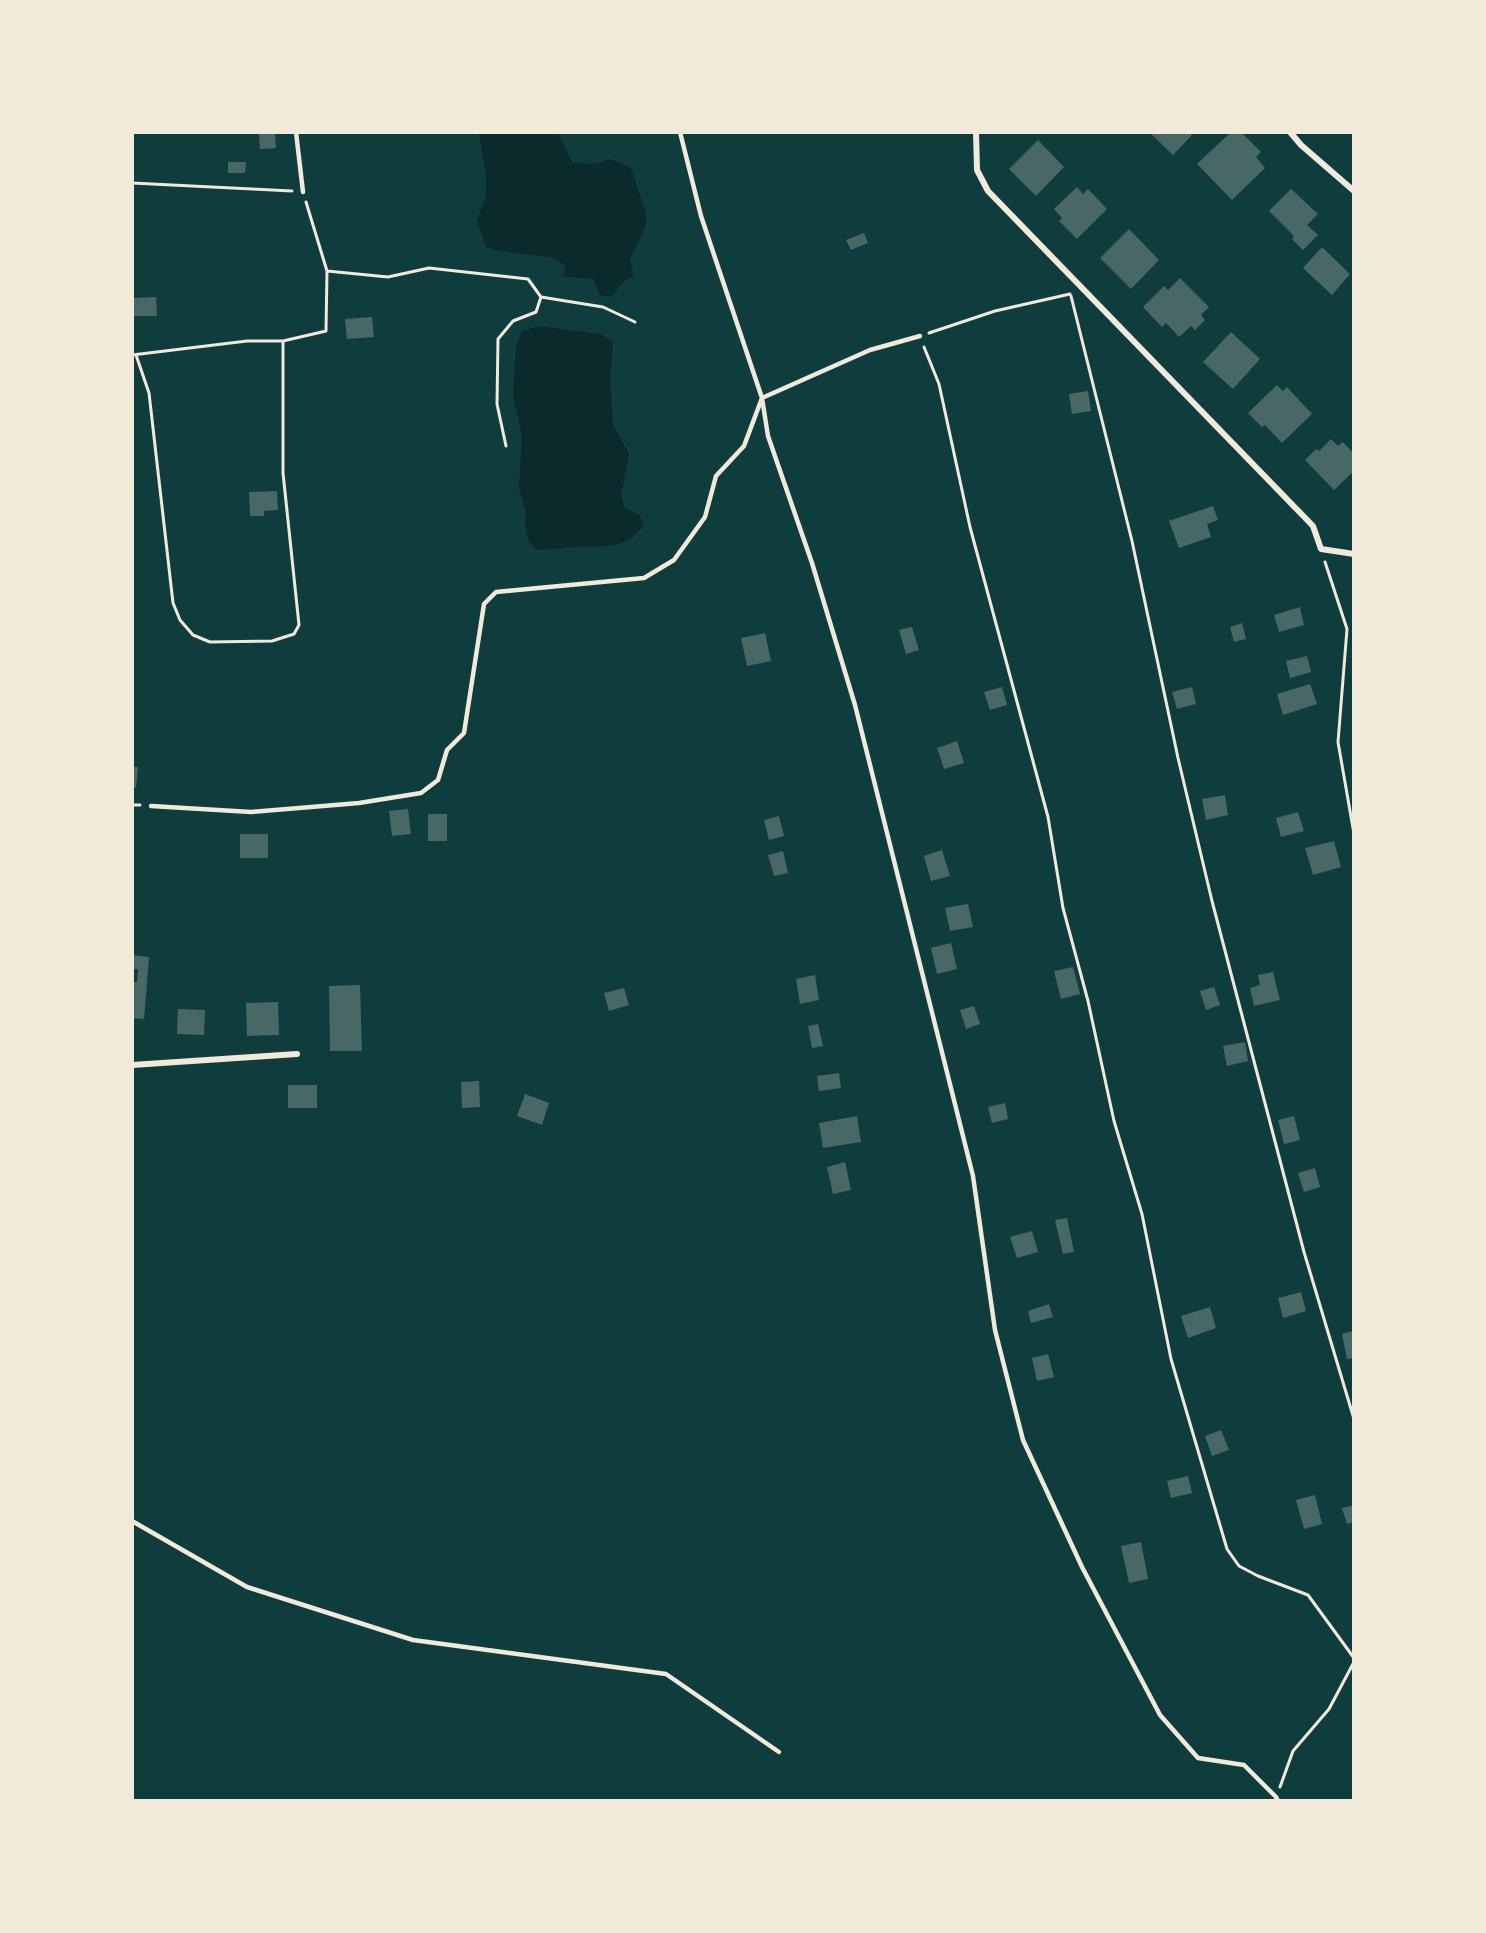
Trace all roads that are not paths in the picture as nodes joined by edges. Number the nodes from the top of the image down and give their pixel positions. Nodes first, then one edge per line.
1 (296, 132) edge
2 (680, 132) edge
3 (976, 132) edge
4 (1290, 132) edge
5 (1354, 191) edge
6 (303, 192) road end
7 (920, 336) road end
8 (762, 398) junction
9 (1354, 554) edge
10 (151, 806) dead end
11 (297, 1054) dead end
12 (132, 1065) edge
13 (132, 1521) edge
14 (779, 1752) dead end
15 (1277, 1799) edge

1 - 6 lane
2 - 8 lane
3 - 9 street
4 - 5 street
7 - 8 lane
8 - 10 lane
8 - 15 lane
11 - 12 street
13 - 14 lane

